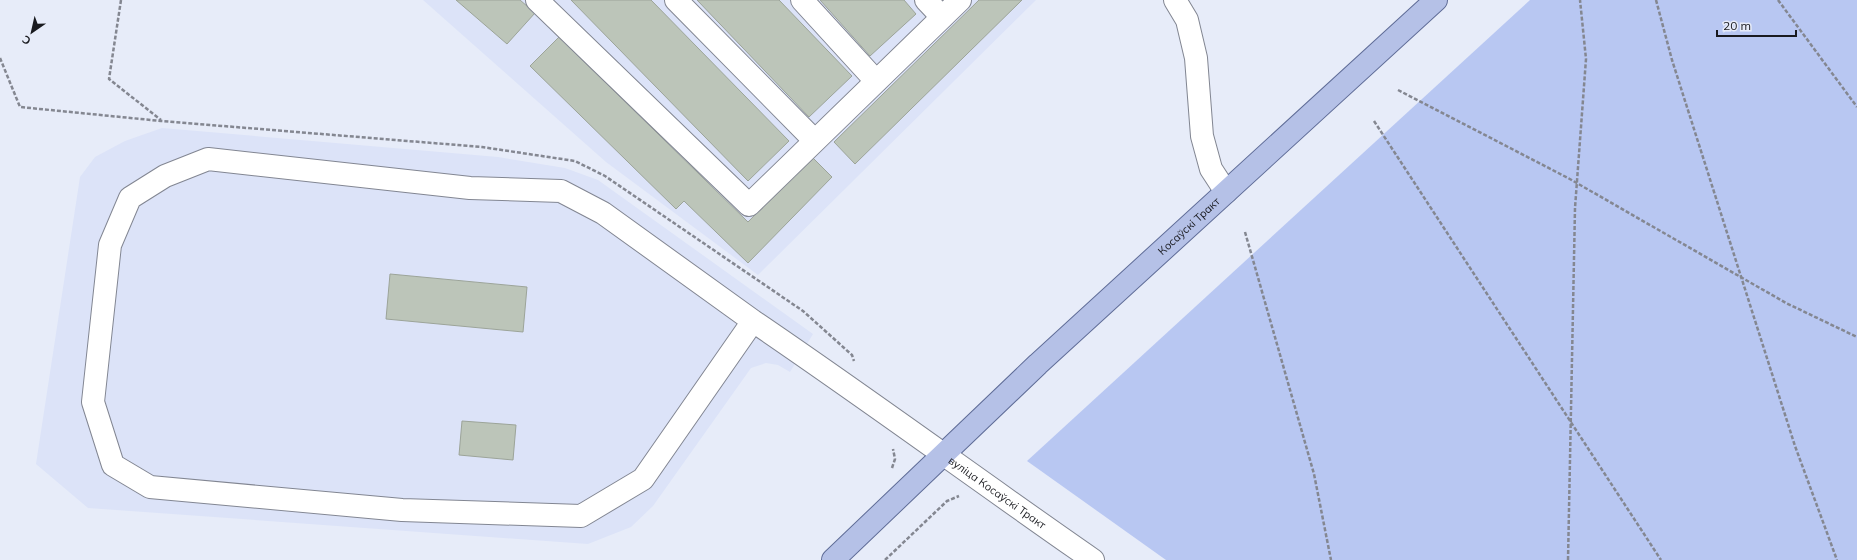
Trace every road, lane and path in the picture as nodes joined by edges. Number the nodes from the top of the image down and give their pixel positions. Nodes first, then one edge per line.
1 (121, 0) edge
2 (537, 0) edge
3 (676, 0) edge
4 (802, 0) edge
5 (926, 0) edge
6 (960, 0) edge
7 (1175, 0) edge
8 (1436, 0) edge
9 (1580, 0) edge
10 (1656, 0) edge
11 (1778, 0) edge
12 (942, 17) junction
13 (876, 81) junction
14 (1398, 90) dead end
15 (1857, 107) edge
16 (161, 121) dead end
17 (1374, 121) dead end
18 (814, 140) junction
19 (1226, 192) junction
20 (1245, 232) dead end
21 (754, 321) junction
22 (1857, 337) edge
23 (892, 443) dead end
24 (944, 456) junction
25 (891, 474) dead end
26 (964, 495) dead end
27 (833, 560) edge
28 (885, 560) edge
29 (1093, 560) edge
30 (1331, 560) edge
31 (1568, 560) edge
32 (1661, 560) edge
33 (1837, 560) edge

1 - 16 path
2 - 18 street
3 - 18 street
4 - 13 street
5 - 12 street
6 - 12 street
7 - 19 street
8 - 19 main road, Косаўскі Тракт
9 - 31 path
10 - 33 path
11 - 15 path
12 - 13 street
13 - 18 street
14 - 22 path
17 - 32 path
19 - 24 main road, Косаўскі Тракт
20 - 30 path
21 - 21 street
21 - 24 street
23 - 25 path
24 - 27 main road, вуліца Косаўскі Тракт
24 - 29 street, вуліца Косаўскі Тракт
26 - 28 path

